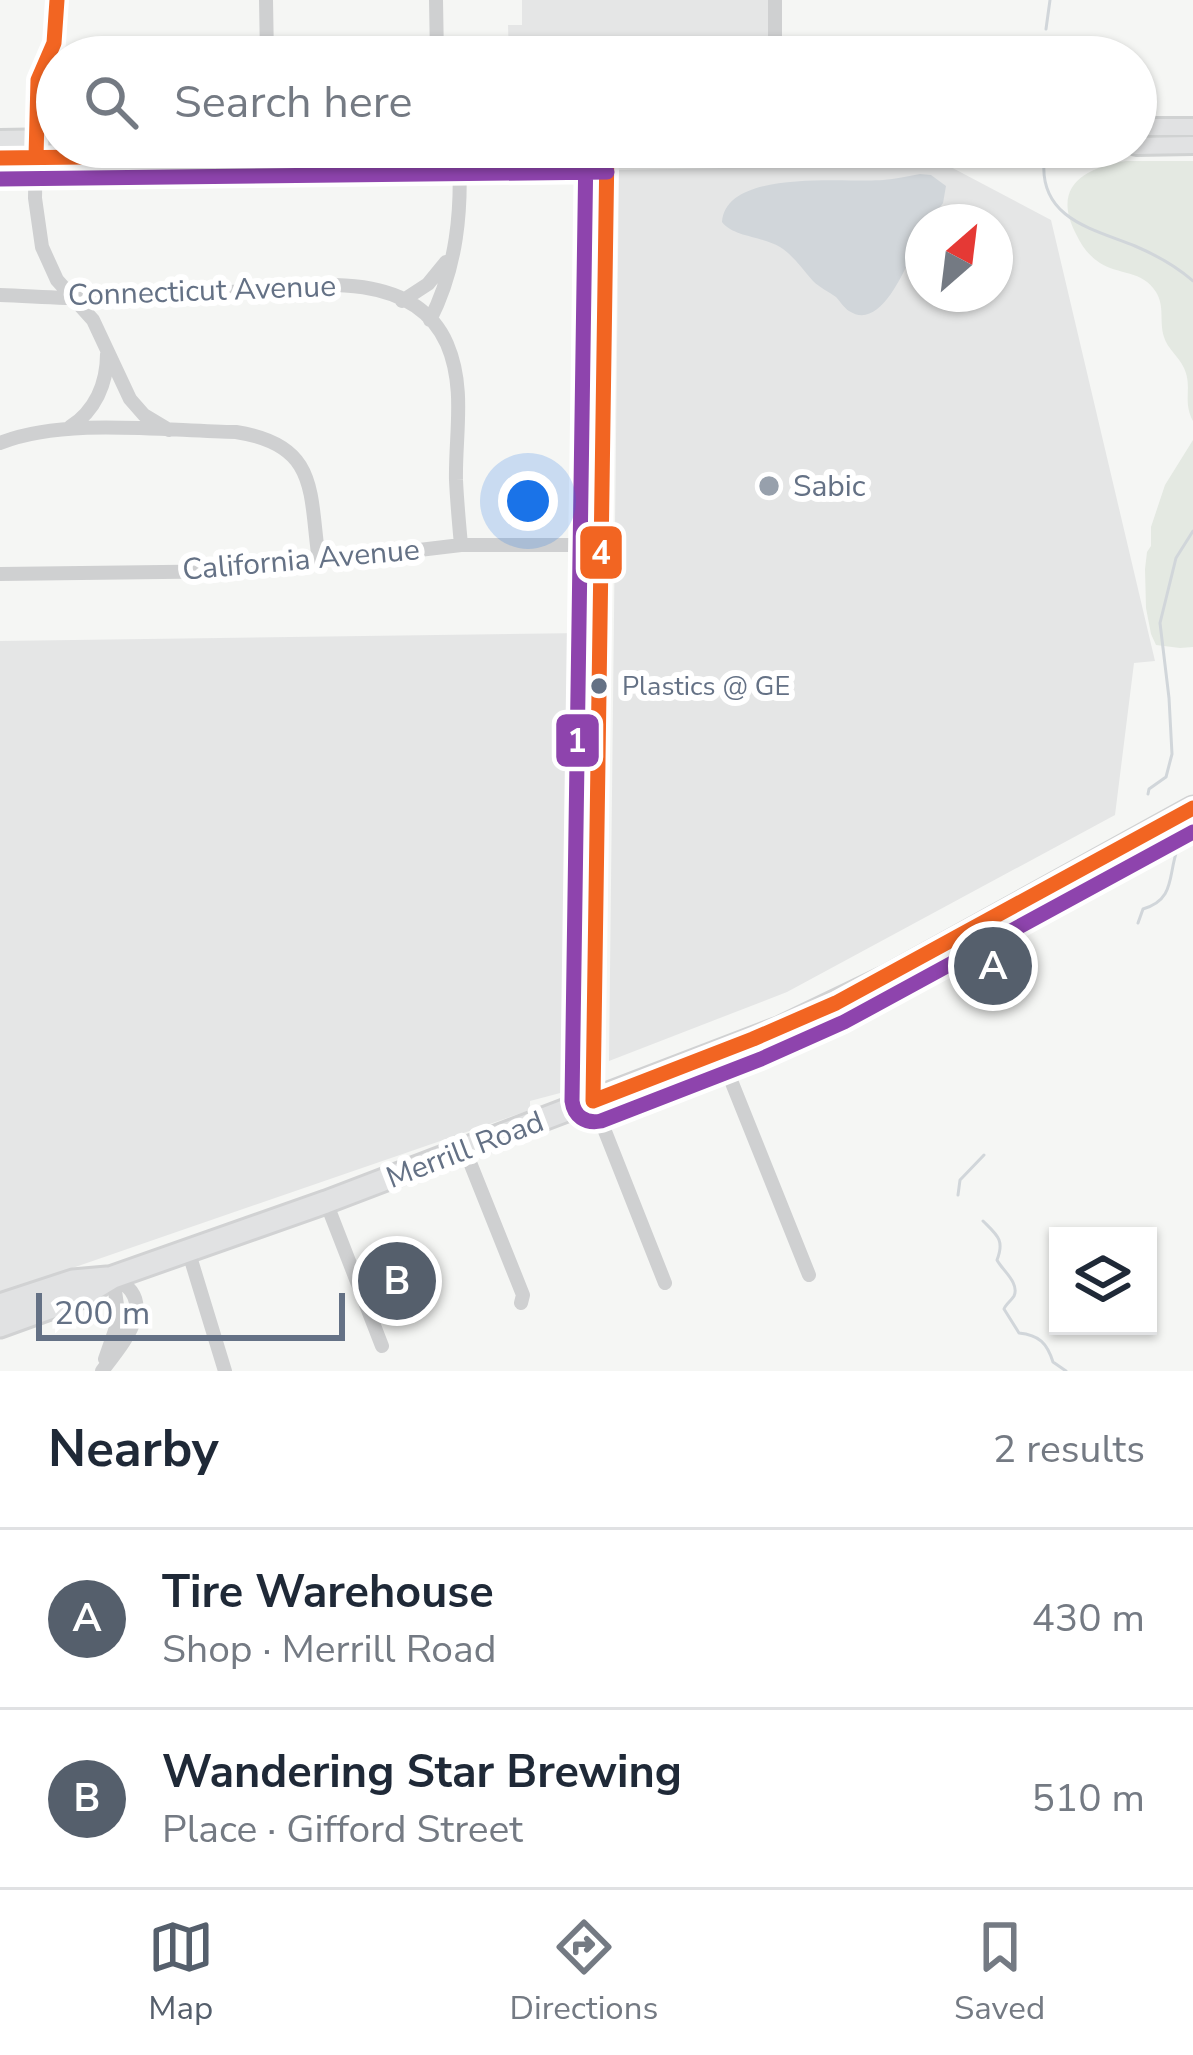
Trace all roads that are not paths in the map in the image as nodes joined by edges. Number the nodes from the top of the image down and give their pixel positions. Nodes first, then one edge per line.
1 (57, 0) edge
2 (266, 0) edge
3 (436, 0) edge
4 (775, 0) edge
5 (56, 36) edge
6 (266, 36) edge
7 (437, 36) edge
8 (776, 36) edge
9 (1157, 127) edge
10 (1193, 127) edge
11 (0, 139) edge
12 (36, 142) edge
13 (1193, 145) edge
14 (36, 146) edge
15 (1157, 146) edge
16 (0, 158) edge
17 (42, 168) edge
18 (460, 168) edge
19 (607, 168) edge
20 (455, 248) junction
21 (0, 296) edge
22 (72, 298) junction
23 (402, 301) junction
24 (430, 320) junction
25 (106, 348) junction
26 (169, 430) junction
27 (59, 431) junction
28 (0, 443) edge
29 (461, 545) junction
30 (601, 545) junction
31 (319, 561) junction
32 (0, 574) edge
33 (1193, 808) edge
34 (720, 1052) junction
35 (593, 1101) junction
36 (465, 1150) junction
37 (326, 1202) junction
38 (188, 1250) junction
39 (809, 1275) dead end
40 (113, 1277) junction
41 (665, 1283) dead end
42 (521, 1303) dead end
43 (0, 1305) edge
44 (0, 1326) edge
45 (382, 1346) dead end
46 (101, 1371) edge
47 (225, 1371) edge

1 - 5 street
2 - 6 street
3 - 7 street
4 - 8 street
9 - 10 main road
11 - 12 main road
13 - 15 main road
14 - 16 main road
17 - 22 street
18 - 20 street
19 - 30 street
20 - 23 street
20 - 24 street
21 - 22 street, Connecticut Avenue
22 - 23 street, Connecticut Avenue
22 - 25 street
23 - 24 street, Connecticut Avenue
24 - 29 street
25 - 26 street
25 - 27 street
26 - 27 street
26 - 31 street
27 - 28 street
29 - 30 street, California Avenue
29 - 31 street, California Avenue
30 - 35 street
31 - 32 street, California Avenue
33 - 34 highway, Merrill Road
34 - 35 highway, Merrill Road
34 - 39 street
35 - 36 highway, Merrill Road
35 - 41 street
36 - 37 highway, Merrill Road
36 - 42 street
37 - 38 highway, Merrill Road
37 - 45 street
38 - 40 highway, Merrill Road
38 - 47 street
40 - 43 highway, Merrill Road
40 - 44 highway, Merrill Road
40 - 46 street

